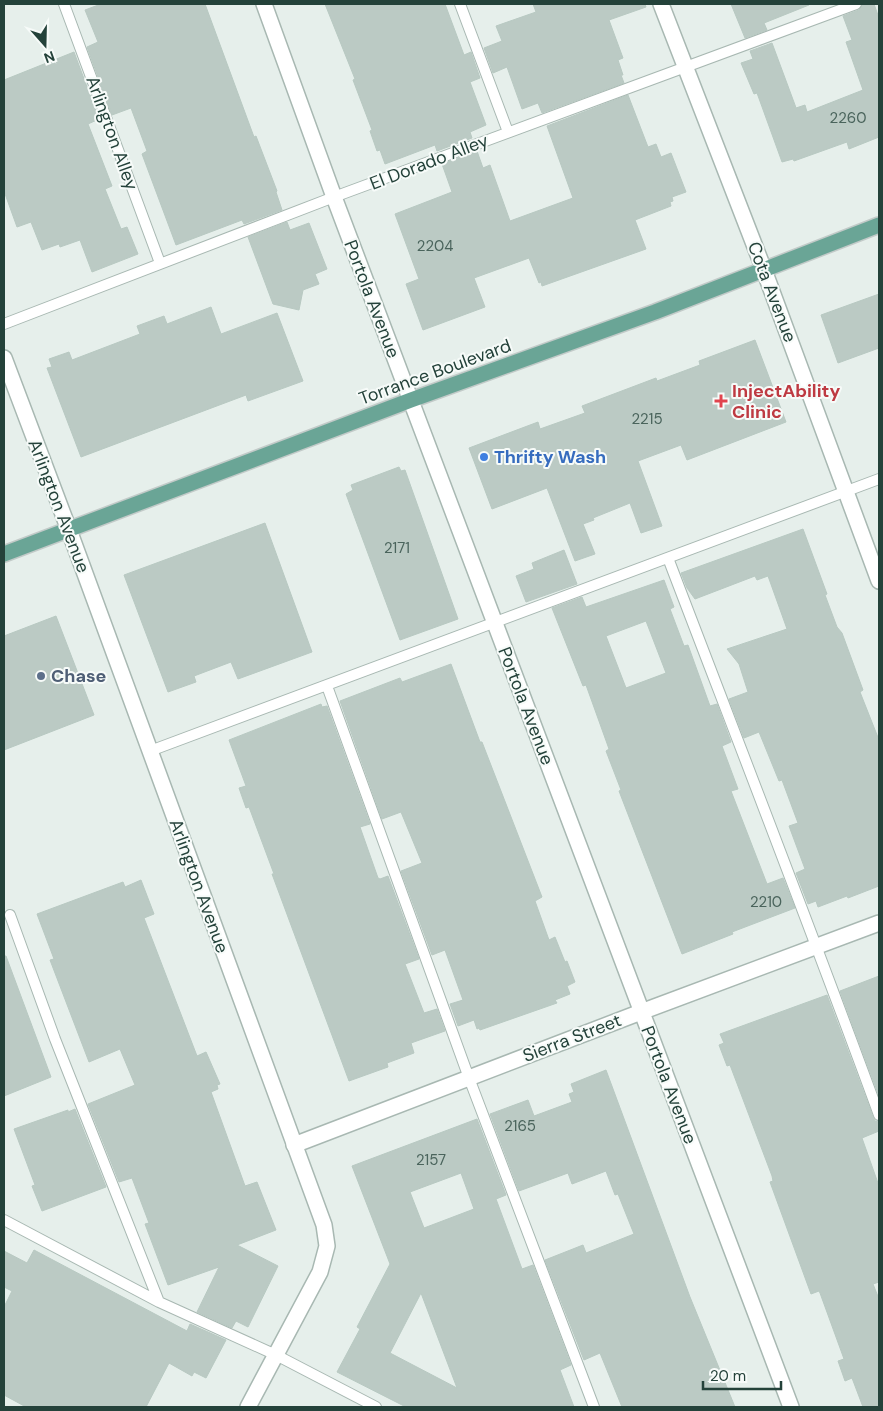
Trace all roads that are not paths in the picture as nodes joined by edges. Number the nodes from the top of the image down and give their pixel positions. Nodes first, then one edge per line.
1 (64, 4) edge
2 (264, 4) edge
3 (460, 4) edge
4 (661, 4) edge
5 (856, 4) edge
6 (685, 67) junction
7 (508, 132) junction
8 (334, 197) junction
9 (879, 225) edge
10 (160, 263) junction
11 (764, 270) junction
12 (4, 324) edge
13 (4, 358) edge
14 (411, 400) junction
15 (879, 479) edge
16 (846, 492) junction
17 (69, 530) junction
18 (4, 554) edge
19 (668, 558) junction
20 (879, 581) edge
21 (495, 623) junction
22 (327, 686) junction
23 (150, 751) junction
24 (10, 915) dead end
25 (879, 923) edge
26 (818, 946) junction
27 (641, 1012) junction
28 (469, 1078) junction
29 (879, 1115) edge
30 (294, 1145) junction
31 (4, 1220) edge
32 (158, 1302) junction
33 (276, 1355) junction
34 (248, 1407) edge
35 (376, 1407) edge
36 (594, 1407) edge
37 (791, 1407) edge

1 - 10 lane, Arlington Alley
2 - 8 street, Portola Avenue
3 - 7 lane
4 - 6 street, Cota Avenue
5 - 6 lane, El Dorado Alley
6 - 7 lane, El Dorado Alley
6 - 11 street, Cota Avenue
7 - 8 lane, El Dorado Alley
8 - 10 lane, El Dorado Alley
8 - 14 street, Portola Avenue
9 - 11 main road, Torrance Boulevard
10 - 12 lane, El Dorado Alley
11 - 14 main road, Torrance Boulevard
11 - 16 street, Cota Avenue
13 - 17 street, Arlington Avenue
14 - 17 main road, Torrance Boulevard
14 - 21 street, Portola Avenue
15 - 16 lane
16 - 19 lane
16 - 20 street, Cota Avenue
17 - 18 main road, Torrance Boulevard
17 - 23 street, Arlington Avenue
19 - 21 lane
19 - 26 lane
21 - 22 lane
21 - 27 street, Portola Avenue
22 - 23 lane
22 - 28 lane
23 - 30 street, Arlington Avenue
24 - 32 lane
25 - 26 street, Sierra Street
26 - 27 street, Sierra Street
26 - 29 lane
27 - 28 street, Sierra Street
27 - 37 street, Portola Avenue
28 - 30 street, Sierra Street
28 - 36 lane
30 - 33 street, Arlington Avenue
31 - 32 lane
32 - 33 lane
33 - 34 street, Arlington Avenue
33 - 35 lane

